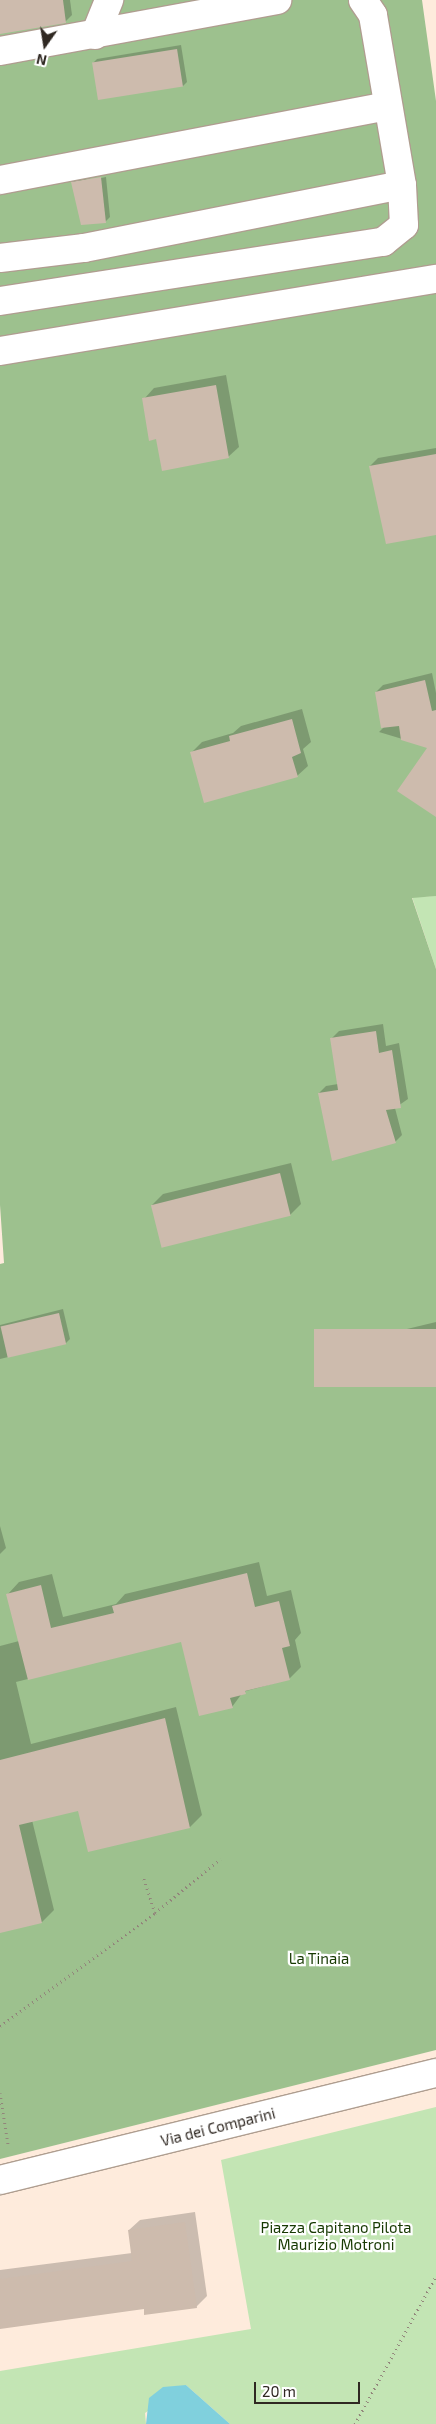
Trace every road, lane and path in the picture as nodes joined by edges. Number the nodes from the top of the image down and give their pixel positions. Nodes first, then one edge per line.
1 (109, 0) edge
2 (277, 0) edge
3 (363, 0) edge
4 (95, 35) junction
5 (0, 51) edge
6 (387, 106) junction
7 (0, 180) edge
8 (402, 185) junction
9 (0, 258) edge
10 (436, 279) edge
11 (0, 301) edge
12 (0, 351) edge
13 (220, 1859) dead end
14 (143, 1876) dead end
15 (155, 1914) junction
16 (0, 2026) edge
17 (436, 2073) edge
18 (0, 2093) edge
19 (6, 2179) edge
20 (436, 2276) edge
21 (355, 2424) edge

1 - 4 street
2 - 4 street
3 - 6 street
4 - 5 street
6 - 7 street
6 - 8 street
8 - 9 street
8 - 11 street
10 - 12 street
13 - 15 path
14 - 15 path
15 - 16 path
17 - 19 street, Via dei Comparini
18 - 19 path
20 - 21 path

